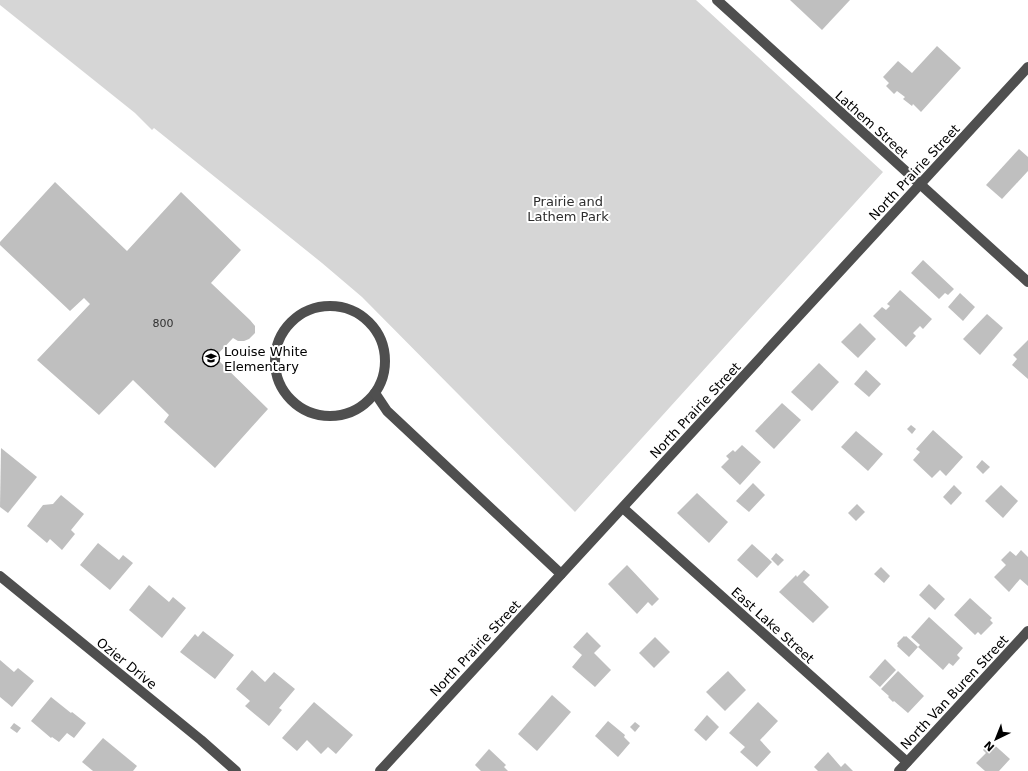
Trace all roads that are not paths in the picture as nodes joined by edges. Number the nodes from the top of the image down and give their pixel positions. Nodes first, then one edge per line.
1 (717, 0) edge
2 (1028, 67) edge
3 (920, 184) junction
4 (1028, 282) edge
5 (375, 393) junction
6 (623, 508) junction
7 (561, 574) junction
8 (0, 576) edge
9 (1028, 631) edge
10 (907, 762) junction
11 (236, 771) edge
12 (380, 771) edge
13 (899, 771) edge

1 - 3 street, Lathem Street
2 - 3 street, North Prairie Street
3 - 4 street, Lathem Street
3 - 6 street, North Prairie Street
5 - 5 street
5 - 7 street
6 - 7 street, North Prairie Street
6 - 10 street, East Lake Street
7 - 12 street, North Prairie Street
8 - 11 street, Ozier Drive
9 - 10 street, North Van Buren Street
10 - 13 street, North Van Buren Street

